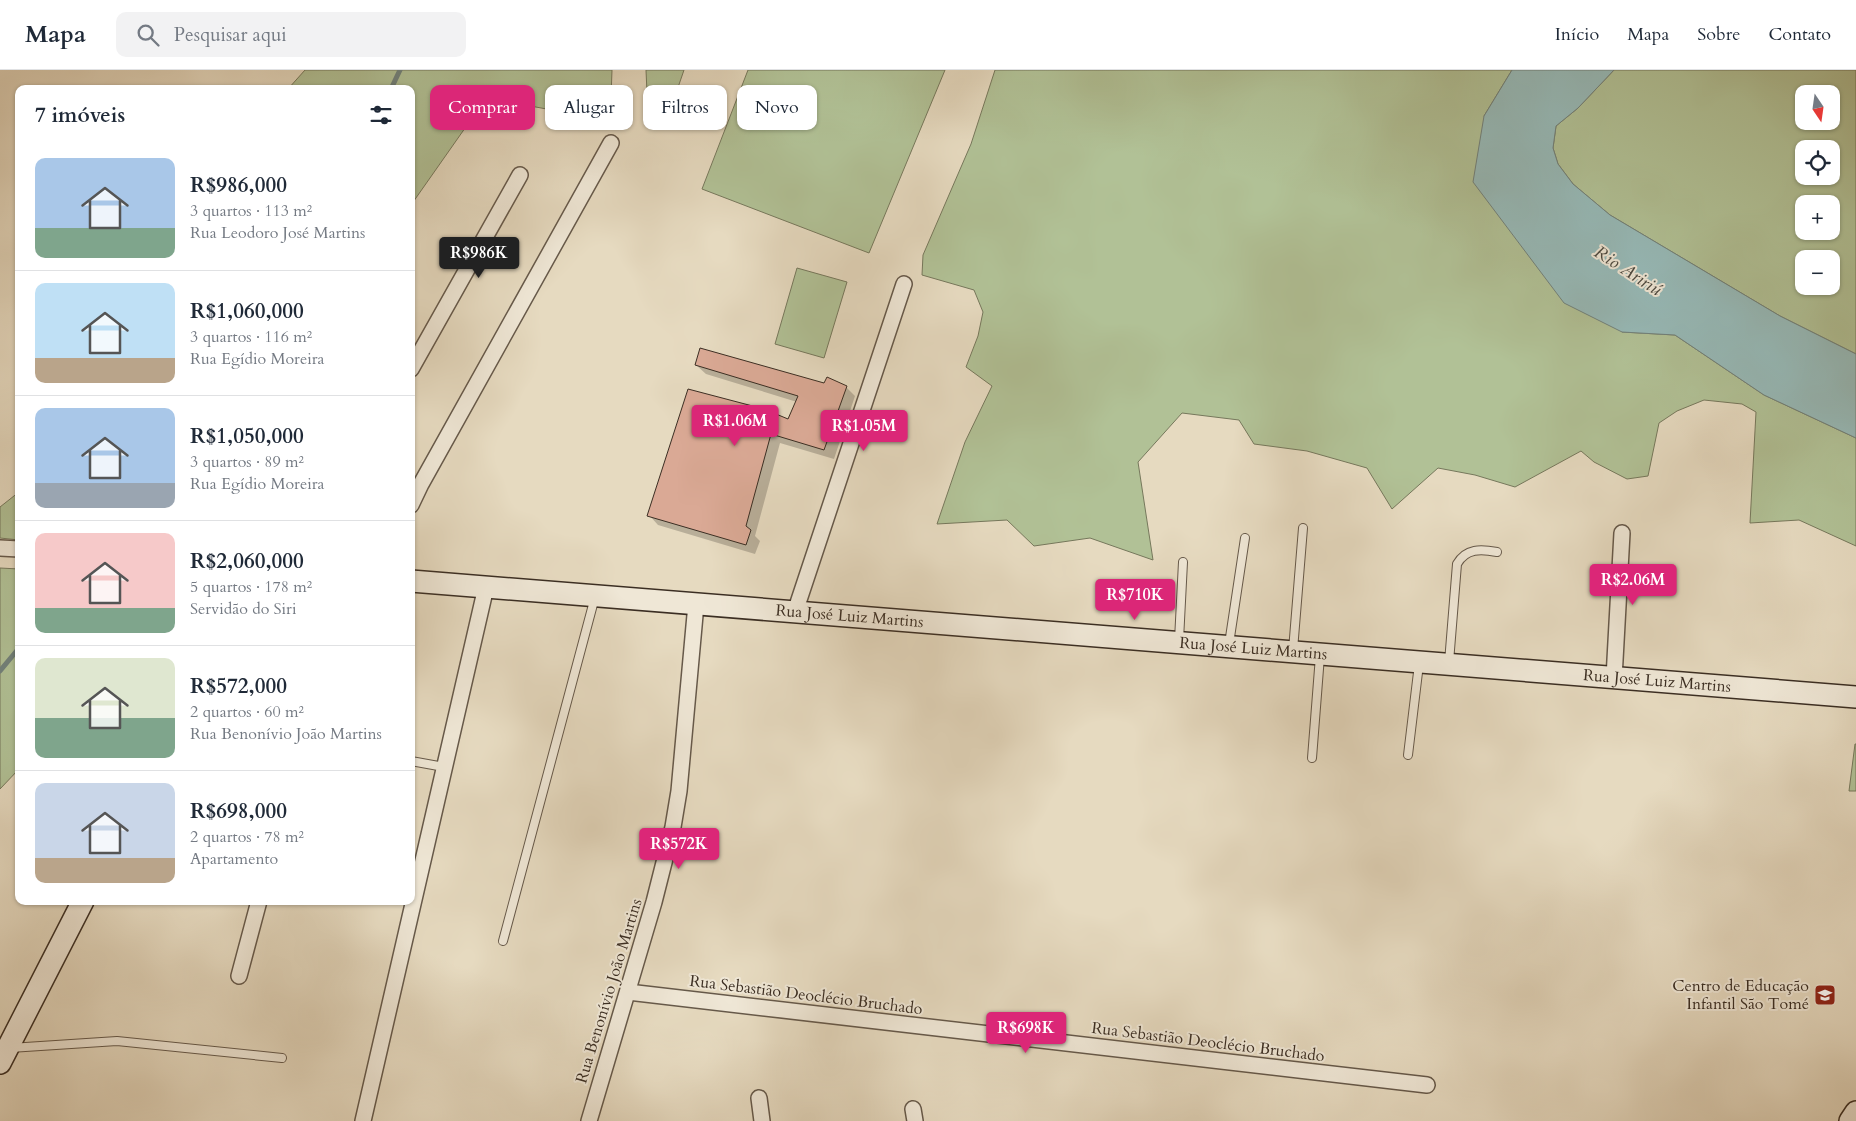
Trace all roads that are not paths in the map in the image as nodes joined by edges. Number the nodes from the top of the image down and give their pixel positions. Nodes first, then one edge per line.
1 (611, 144) dead end
2 (520, 175) dead end
3 (904, 284) dead end
4 (415, 362) edge
5 (415, 497) edge
6 (1303, 528) dead end
7 (1622, 533) dead end
8 (1245, 538) dead end
9 (0, 548) edge
10 (15, 549) edge
11 (1496, 552) dead end
12 (1183, 562) dead end
13 (415, 581) edge
14 (486, 587) junction
15 (596, 596) junction
16 (696, 604) junction
17 (795, 612) junction
18 (1179, 642) junction
19 (1229, 646) junction
20 (1293, 652) junction
21 (1320, 654) junction
22 (1419, 662) junction
23 (1448, 664) junction
24 (1614, 678) junction
25 (1856, 697) edge
26 (1408, 755) dead end
27 (1312, 758) dead end
28 (415, 762) edge
29 (444, 767) junction
30 (415, 892) edge
31 (80, 905) edge
32 (258, 905) edge
33 (412, 905) edge
34 (503, 941) dead end
35 (239, 976) dead end
36 (628, 992) junction
37 (3, 1053) edge
38 (282, 1058) dead end
39 (1427, 1085) dead end
40 (759, 1098) dead end
41 (1856, 1112) edge
42 (362, 1121) edge
43 (589, 1121) edge
44 (762, 1121) edge
45 (1850, 1121) edge

1 - 5 street
2 - 4 street
3 - 17 street
6 - 20 lane
7 - 24 street
8 - 19 lane
9 - 10 street
11 - 23 lane
12 - 18 lane
13 - 14 main road, Rua José Luiz Martins
14 - 15 main road, Rua José Luiz Martins
14 - 29 street
15 - 16 main road, Rua José Luiz Martins
15 - 34 lane
16 - 17 main road, Rua José Luiz Martins
16 - 36 street, Rua Benonívio João Martins
17 - 18 main road, Rua José Luiz Martins
18 - 19 main road, Rua José Luiz Martins
19 - 20 main road, Rua José Luiz Martins
20 - 21 main road, Rua José Luiz Martins
21 - 22 main road, Rua José Luiz Martins
21 - 27 lane
22 - 23 main road, Rua José Luiz Martins
22 - 26 lane
23 - 24 main road, Rua José Luiz Martins
24 - 25 main road, Rua José Luiz Martins
28 - 29 lane
29 - 30 street
31 - 37 main road
32 - 35 street
33 - 42 street
36 - 39 street, Rua Sebastião Deoclécio Bruchado
36 - 43 street, Rua Benonívio João Martins
37 - 38 lane
40 - 44 street
41 - 45 main road

